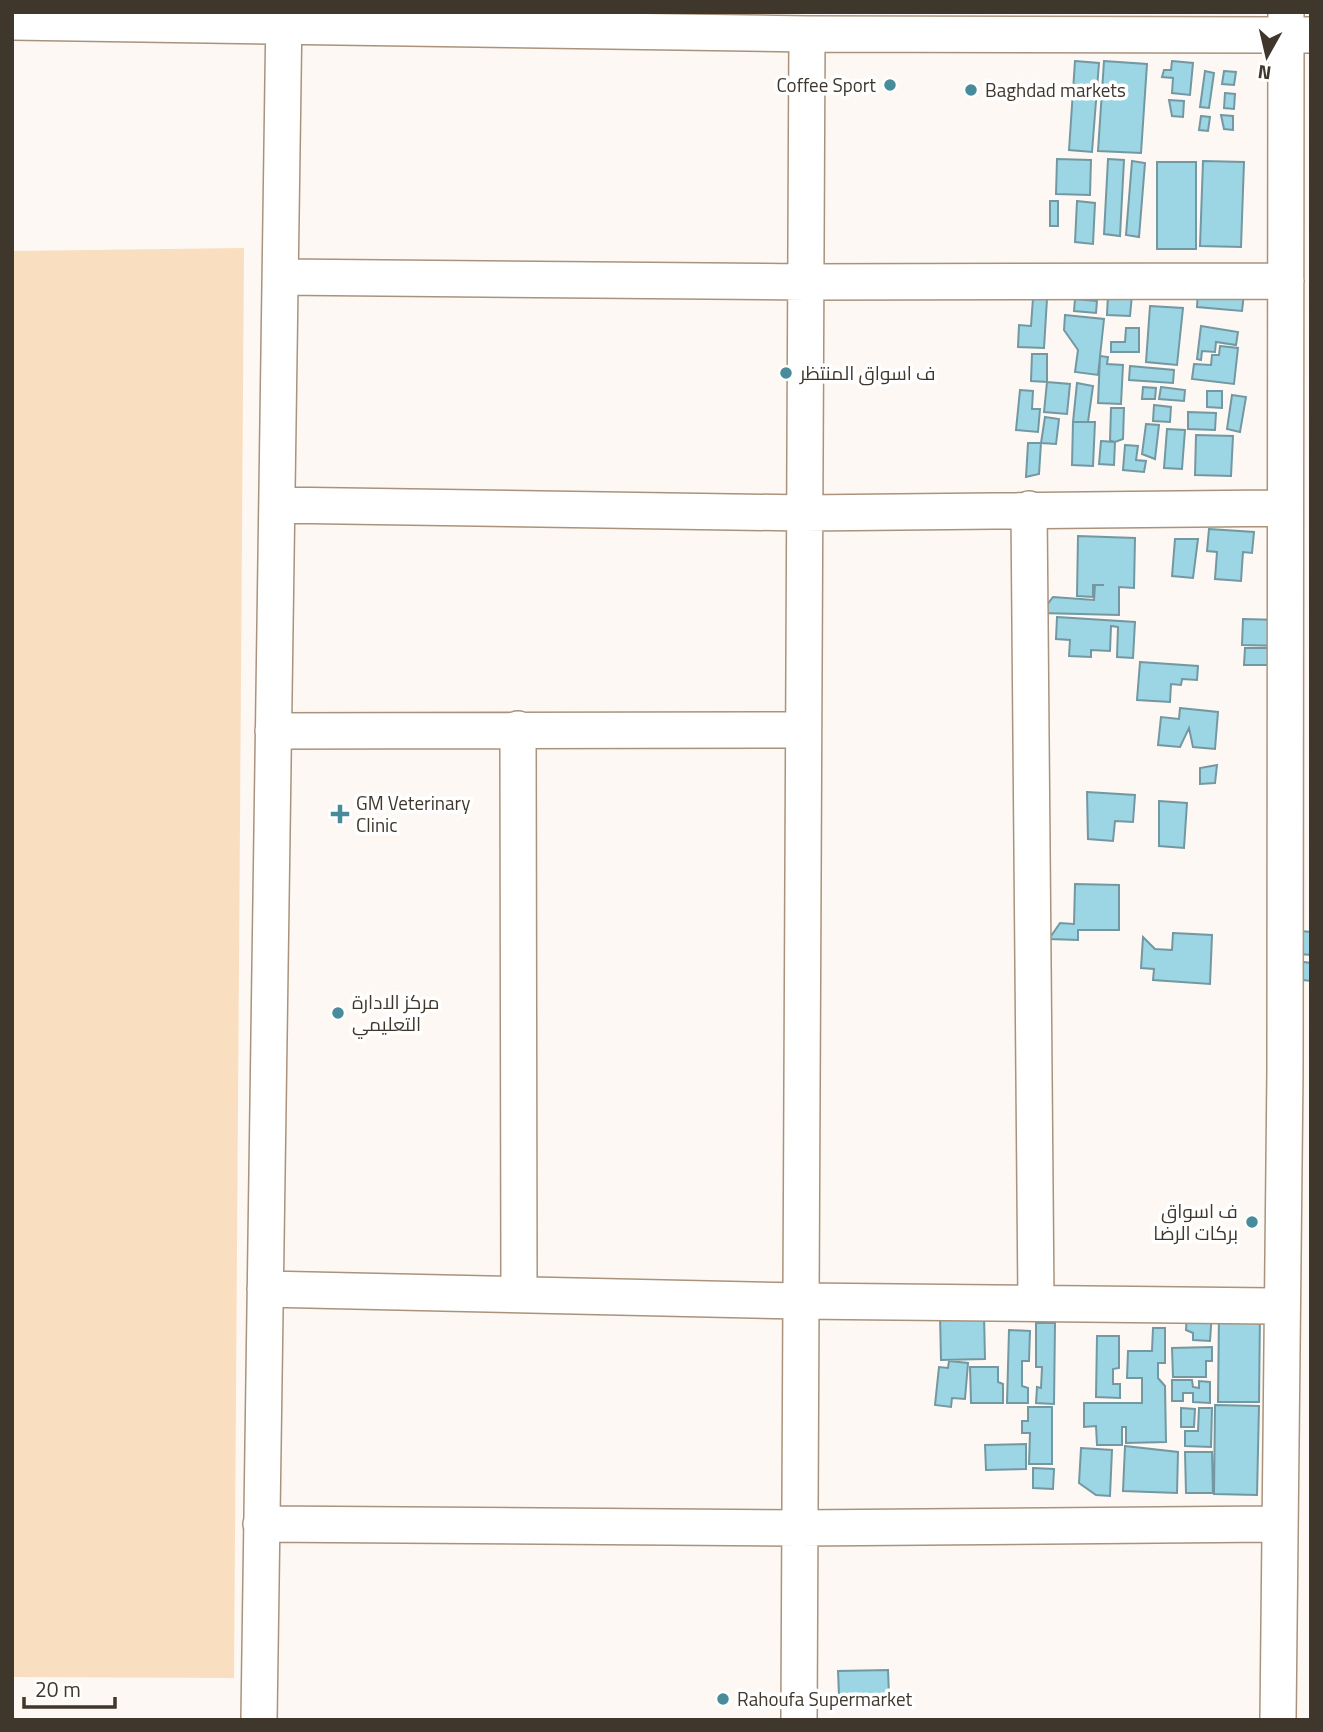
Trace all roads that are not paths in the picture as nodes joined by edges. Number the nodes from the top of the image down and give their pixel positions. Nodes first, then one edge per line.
1 (284, 18) edge
2 (348, 19) edge
3 (12, 22) edge
4 (1241, 23) edge
5 (1294, 27) edge
6 (807, 34) junction
7 (281, 276) junction
8 (1286, 281) junction
9 (806, 282) junction
10 (277, 505) junction
11 (1284, 508) junction
12 (1029, 509) junction
13 (804, 513) junction
14 (518, 729) junction
15 (803, 730) junction
16 (273, 731) junction
17 (1298, 867) edge
18 (1298, 1071) edge
19 (265, 1289) junction
20 (520, 1293) junction
21 (800, 1301) junction
22 (1036, 1302) junction
23 (1282, 1306) junction
24 (261, 1524) junction
25 (1280, 1524) junction
26 (799, 1528) junction
27 (259, 1720) edge
28 (799, 1720) edge
29 (1278, 1720) edge

1 - 2 street
1 - 3 street
1 - 7 street
2 - 6 street
4 - 5 street
4 - 6 street
5 - 8 street
6 - 9 street
7 - 9 street
7 - 10 street
8 - 9 street
8 - 11 street
9 - 13 street
10 - 13 street
10 - 16 street
11 - 12 street
11 - 17 street
12 - 13 street
12 - 22 street
13 - 15 street
14 - 15 street
14 - 16 street
14 - 20 street
15 - 21 street
16 - 19 street
17 - 18 street
18 - 23 street
19 - 20 street
19 - 24 street
20 - 21 street
21 - 22 street
21 - 26 street
22 - 23 street
23 - 25 street
24 - 26 street
24 - 27 street
25 - 26 street
25 - 29 street
26 - 28 street

